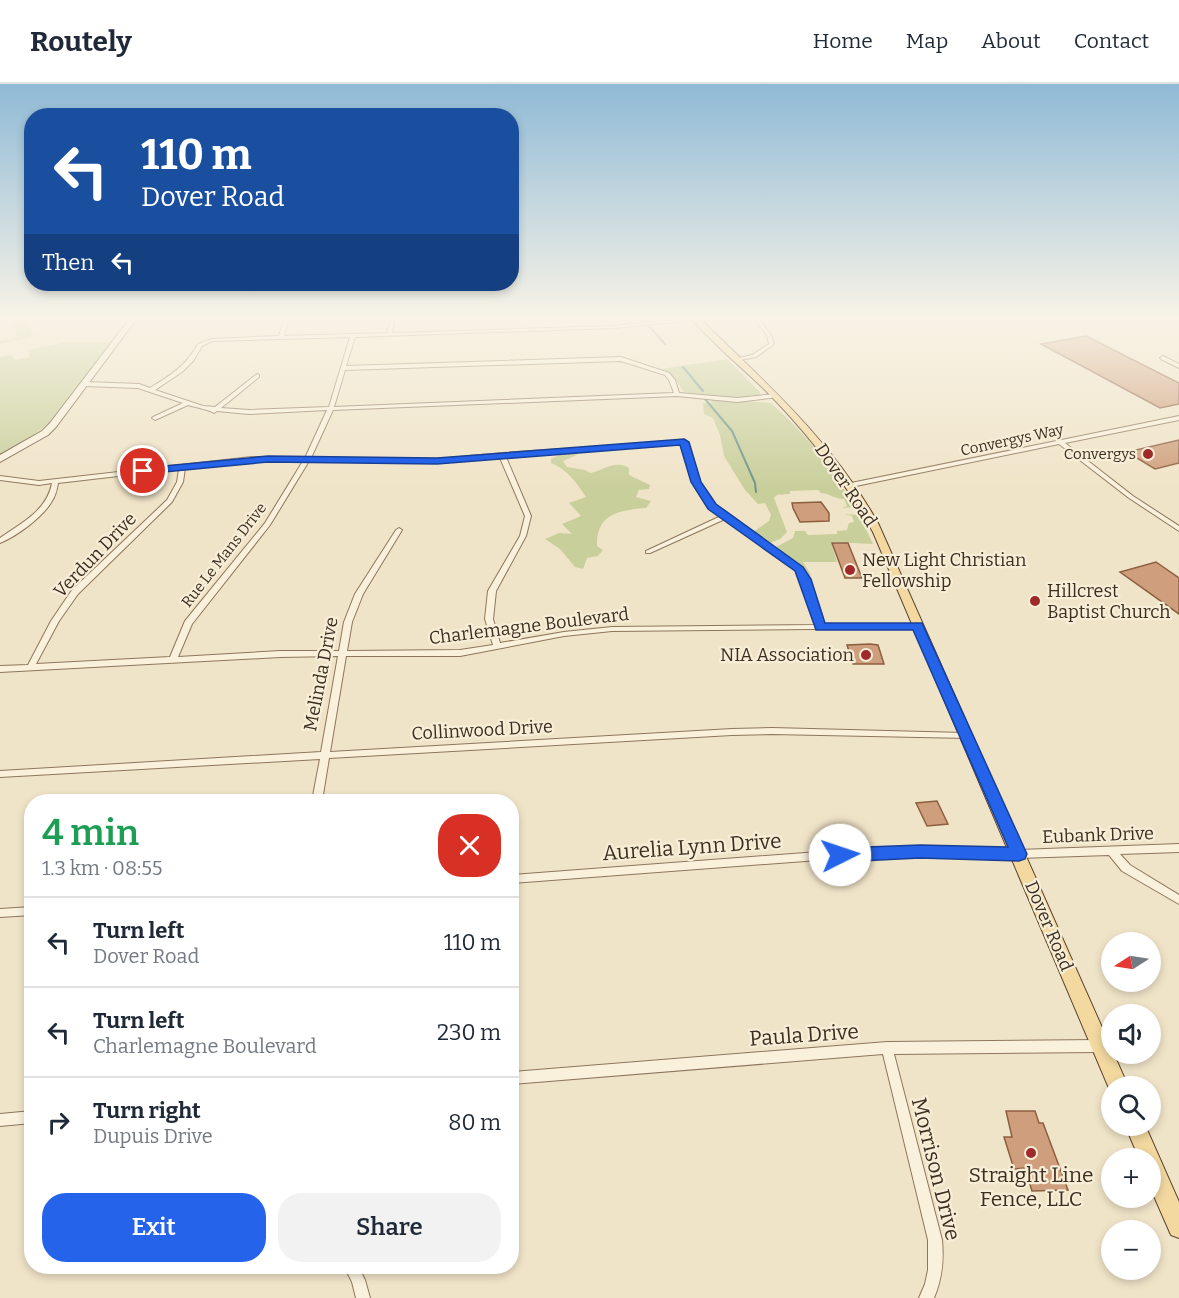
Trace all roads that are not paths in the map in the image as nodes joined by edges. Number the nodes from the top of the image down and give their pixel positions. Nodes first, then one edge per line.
1 (93, 374) edge
2 (176, 374) edge
3 (342, 374) edge
4 (666, 374) edge
5 (751, 374) edge
6 (257, 376) dead end
7 (85, 384) junction
8 (152, 389) junction
9 (677, 394) junction
10 (775, 396) junction
11 (187, 404) junction
12 (331, 408) junction
13 (214, 411) junction
14 (155, 418) dead end
15 (1179, 418) edge
16 (1061, 443) junction
17 (502, 455) junction
18 (0, 459) edge
19 (307, 459) junction
20 (182, 466) junction
21 (0, 478) edge
22 (55, 482) junction
23 (851, 486) junction
24 (724, 517) junction
25 (1179, 529) edge
26 (399, 530) dead end
27 (0, 540) edge
28 (648, 552) dead end
29 (918, 626) junction
30 (820, 627) junction
31 (497, 646) junction
32 (343, 652) junction
33 (173, 659) junction
34 (30, 668) junction
35 (0, 669) edge
36 (965, 736) junction
37 (324, 755) junction
38 (0, 774) edge
39 (318, 794) edge
40 (1179, 848) edge
41 (1111, 850) junction
42 (1019, 854) junction
43 (519, 878) edge
44 (1179, 900) edge
45 (24, 912) edge
46 (0, 914) edge
47 (1100, 1046) junction
48 (886, 1048) junction
49 (1114, 1076) edge
50 (519, 1077) edge
51 (24, 1118) edge
52 (0, 1120) edge
53 (1161, 1185) edge
54 (1179, 1227) edge
55 (355, 1274) edge
56 (363, 1298) edge
57 (926, 1298) edge

1 - 7 main road
2 - 8 street
3 - 12 street, Rue Le Mans Drive
4 - 9 street
5 - 10 main road, Dover Road
6 - 13 street
7 - 8 street
7 - 18 main road
8 - 11 street
9 - 10 street
9 - 12 street
10 - 23 main road, Dover Road
11 - 13 street
11 - 14 street
12 - 13 street
12 - 19 street, Rue Le Mans Drive
15 - 16 street, Convergys Way
16 - 23 street, Convergys Way
16 - 25 street
17 - 19 street
17 - 24 street
17 - 31 street
19 - 20 street
19 - 33 street, Rue Le Mans Drive
20 - 22 street
20 - 34 street, Verdun Drive
21 - 22 street
22 - 27 street
23 - 29 main road, Dover Road
24 - 28 street
24 - 30 street
26 - 32 street, Melinda Drive
29 - 30 street, Charlemagne Boulevard
29 - 36 main road, Dover Road
30 - 31 street, Charlemagne Boulevard
31 - 32 street, Charlemagne Boulevard
32 - 33 street, Charlemagne Boulevard
32 - 37 street, Melinda Drive
33 - 34 street, Charlemagne Boulevard
34 - 35 street, Charlemagne Boulevard
36 - 37 street, Collinwood Drive
36 - 42 main road, Dover Road
37 - 38 street, Collinwood Drive
37 - 39 street, Melinda Drive
40 - 41 street, Eubank Drive
41 - 42 street, Eubank Drive
41 - 44 street
42 - 43 street, Aurelia Lynn Drive
42 - 47 main road, Dover Road
45 - 46 street
47 - 48 street, Paula Drive
47 - 49 main road, Dover Road
48 - 50 street, Paula Drive
48 - 57 street, Morrison Drive
51 - 52 street
53 - 54 main road
55 - 56 street

